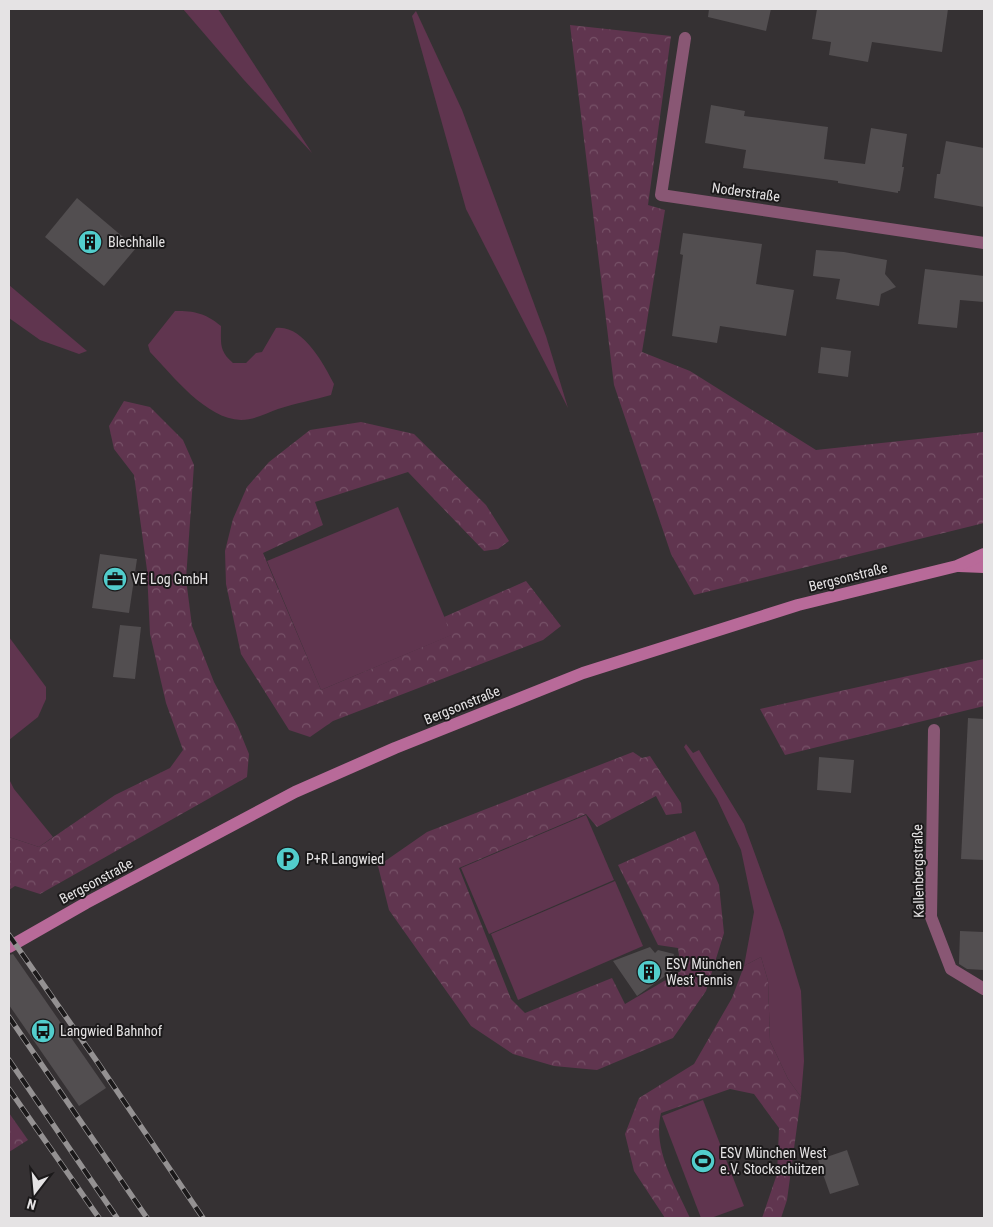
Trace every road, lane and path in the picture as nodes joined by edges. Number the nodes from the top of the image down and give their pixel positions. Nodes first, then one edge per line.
1 (685, 38) dead end
2 (984, 243) edge
3 (984, 554) edge
4 (957, 566) junction
5 (984, 567) edge
6 (934, 730) dead end
7 (9, 947) edge
8 (984, 989) edge

1 - 2 street, Noderstraße
3 - 4 street, Bergsonstraße
4 - 5 street, Bergsonstraße
4 - 7 street, Bergsonstraße
6 - 8 street, Kallenbergstraße

